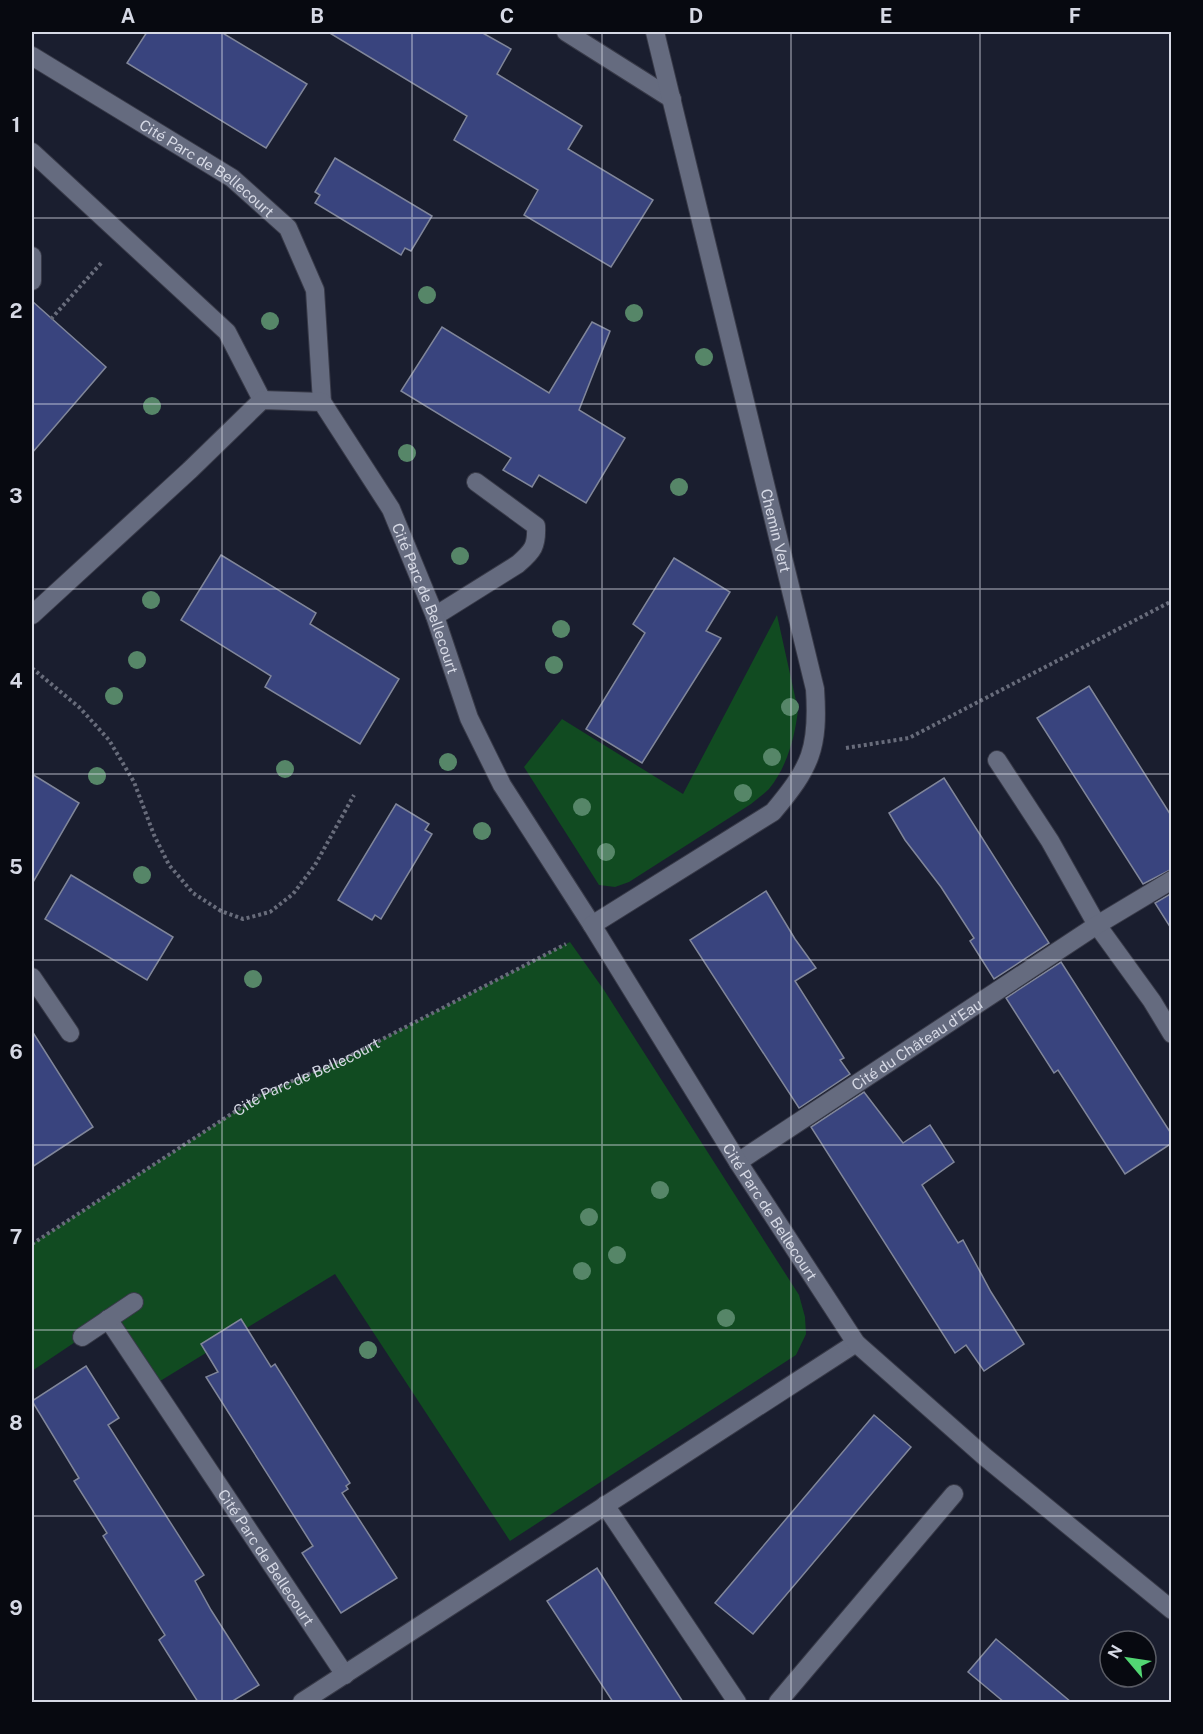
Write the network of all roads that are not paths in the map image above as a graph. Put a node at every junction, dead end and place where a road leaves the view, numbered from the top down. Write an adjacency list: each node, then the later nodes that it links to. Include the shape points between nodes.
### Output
1 (566, 32): 4 (street)
2 (655, 32): 4 (street, Chemin Vert)
3 (32, 56): 9 (street, Cité Parc de Bellecourt, via 232,178 288,228 315,290)
4 (672, 99): 15 (street, Chemin Vert, via 815,689 817,714 812,753 794,787 773,812)
5 (32, 152): 8 (street, via 227,332)
6 (32, 255): 7 (street)
7 (32, 281)
8 (262, 400): 9 (street); 11 (street)
9 (321, 402): 12 (street, Cité Parc de Bellecourt, via 391,509)
10 (476, 482): 12 (street, via 537,526 537,541 531,553 518,564)
11 (32, 615)
12 (435, 616): 15 (street, Cité Parc de Bellecourt, via 469,718 502,785)
13 (997, 760): 16 (street, via 1050,841)
14 (1172, 880): 16 (street, Cité du Château d'Eau)
15 (592, 925): 20 (street, Cité Parc de Bellecourt)
16 (1097, 925): 19 (street); 20 (street, Cité du Château d'Eau)
17 (32, 977): 18 (street)
18 (70, 1033)
19 (1172, 1034)
20 (738, 1162): 24 (street, Cité Parc de Bellecourt)
21 (134, 1302): 22 (street)
22 (108, 1319): 23 (street); 28 (street, Cité Parc de Bellecourt)
23 (82, 1337)
24 (856, 1343): 26 (street); 27 (street, Cité Parc de Bellecourt, via 985,1457)
25 (954, 1494): 31 (street)
26 (605, 1505): 28 (street); 30 (street)
27 (1172, 1610)
28 (345, 1675): 29 (street)
29 (302, 1702)
30 (737, 1702)
31 (778, 1702)

